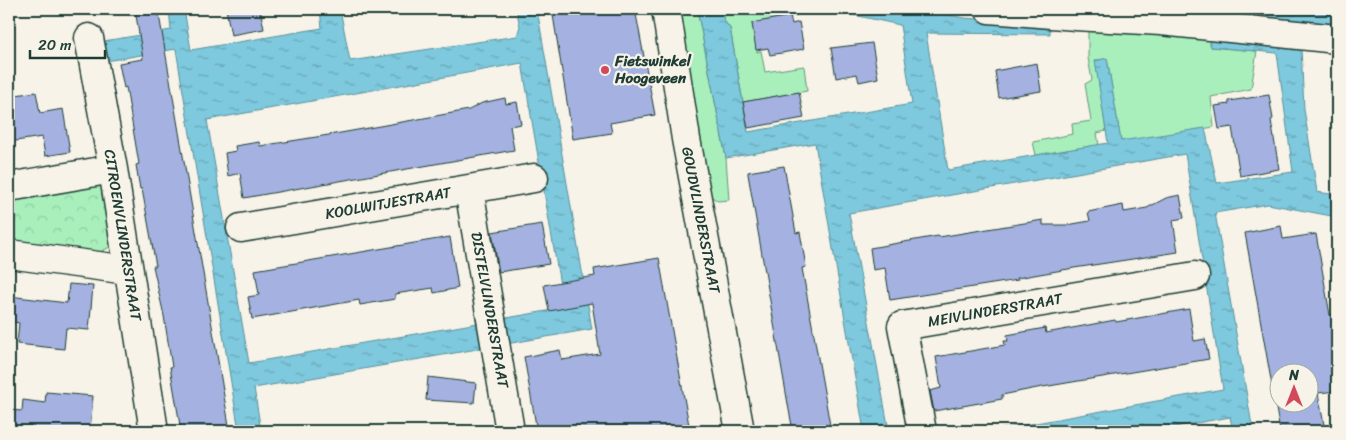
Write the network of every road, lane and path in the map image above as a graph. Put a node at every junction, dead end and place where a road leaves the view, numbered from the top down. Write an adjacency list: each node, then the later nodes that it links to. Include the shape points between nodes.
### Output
1 (666, 9): 15 (street, GOUDVLINDERSTRAAT, via 686,140)
2 (989, 9): 4 (street, via 1161,21)
3 (89, 38): 5 (street, CITROENVLINDERSTRAAT)
4 (1337, 39)
5 (114, 169): 7 (street); 11 (street, CITROENVLINDERSTRAAT)
6 (534, 178): 8 (street, KOOLWITJESTRAAT)
7 (9, 187)
8 (469, 189): 9 (street, KOOLWITJESTRAAT); 14 (street, DISTELVLINDERSTRAAT)
9 (241, 228)
10 (9, 254): 11 (street)
11 (128, 270): 13 (street, CITROENVLINDERSTRAAT)
12 (1195, 276): 16 (street, MEIVLINDERSTRAAT, via 902,326)
13 (154, 431)
14 (510, 431)
15 (740, 431)
16 (922, 431)

